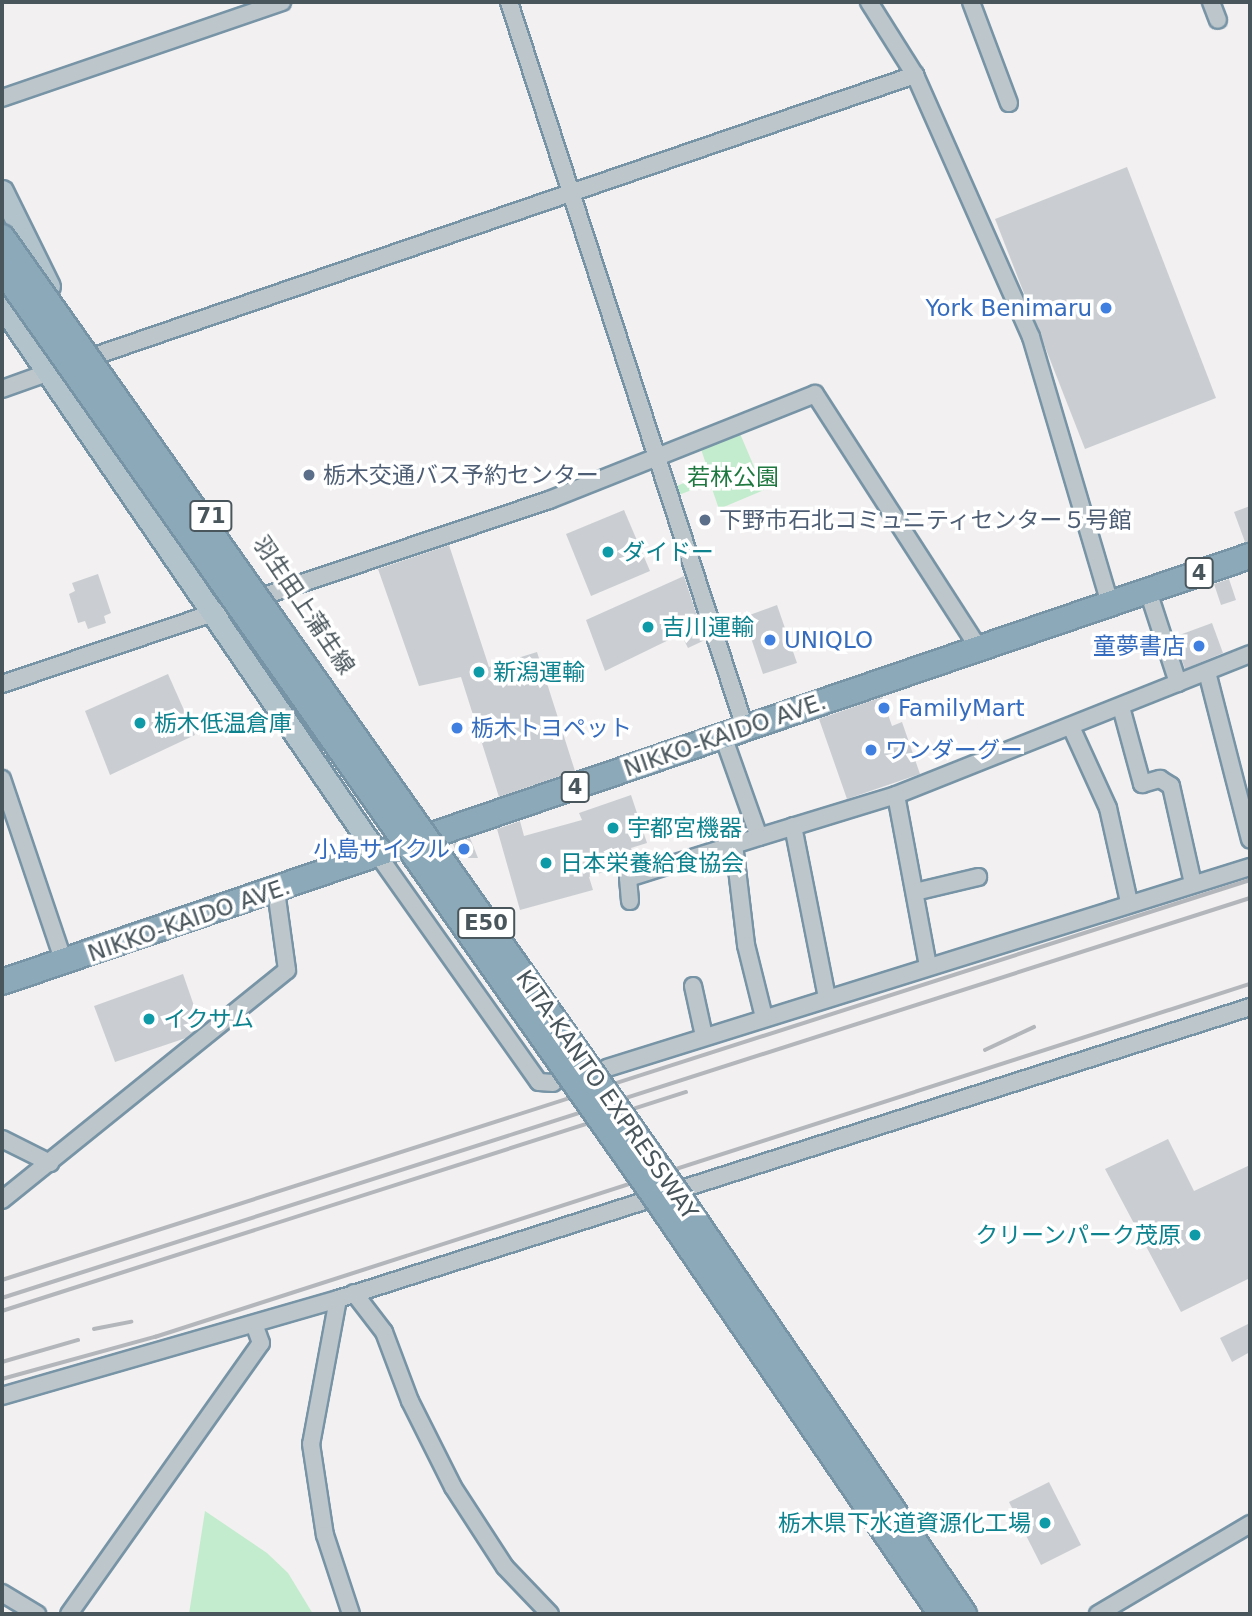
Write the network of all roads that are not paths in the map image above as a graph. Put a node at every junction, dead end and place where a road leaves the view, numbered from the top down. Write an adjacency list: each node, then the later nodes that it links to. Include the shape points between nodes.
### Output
1 (282, 2): 8 (street)
2 (509, 2): 11 (street)
3 (871, 2): 7 (street)
4 (971, 2): 9 (street)
5 (1211, 2): 6 (street)
6 (1218, 20)
7 (915, 75): 11 (street); 22 (street, via 1031,337)
8 (2, 98)
9 (1009, 103)
10 (2, 191): 15 (main road, 羽生田上蒲生線 / 71, via 40,273)
11 (569, 193): 15 (street); 18 (street)
12 (2, 237): 72 (highway, KITA-KANTO EXPRESSWAY / E50, bridge, via 677,1194)
13 (2, 269): 71 (highway, KITA-KANTO EXPRESSWAY / E50, bridge, via 658,1201)
14 (2, 306): 16 (main road, 71)
15 (96, 355): 16 (street); 21 (main road, 羽生田上蒲生線 / 71)
16 (50, 372): 17 (street); 23 (main road, 71)
17 (2, 390)
18 (657, 459): 21 (street); 24 (street, via 816,394); 31 (street)
19 (1250, 556): 20 (highway, NIKKO-KAIDO AVE. / 4)
20 (1148, 591): 22 (highway, NIKKO-KAIDO AVE. / 4); 27 (street)
21 (268, 595): 23 (street); 36 (main road, 羽生田上蒲生線 / 71)
22 (1110, 604): 24 (highway, NIKKO-KAIDO AVE. / 4)
23 (215, 614): 28 (street); 39 (main road, 71)
24 (979, 648): 31 (highway, NIKKO-KAIDO AVE. / 4)
25 (1250, 654): 26 (street)
26 (1207, 672): 27 (street); 37 (street)
27 (1178, 682): 29 (street)
28 (2, 684)
29 (1121, 707): 30 (street); 42 (street, via 1142,784 1160,779 1171,786)
30 (1072, 729): 33 (street); 46 (street, via 1108,808)
31 (734, 732): 35 (street); 36 (highway, NIKKO-KAIDO AVE. / 4)
32 (2, 779): 47 (street)
33 (896, 795): 34 (street); 44 (street)
34 (793, 826): 35 (street); 51 (street)
35 (759, 837): 38 (street)
36 (428, 838): 39 (highway, NIKKO-KAIDO AVE. / 4)
37 (1250, 840)
38 (734, 844): 45 (street, via 628,878); 53 (street, via 746,945)
39 (378, 855): 43 (highway, NIKKO-KAIDO AVE. / 4); 56 (street, via 539,1082)
40 (1250, 867): 42 (street)
41 (978, 877): 44 (street)
42 (1193, 884): 46 (street)
43 (276, 891): 47 (highway, NIKKO-KAIDO AVE. / 4); 58 (street, via 287,970)
44 (915, 892): 48 (street)
45 (630, 901)
46 (1129, 902): 48 (street)
47 (64, 962): 49 (highway, NIKKO-KAIDO AVE. / 4)
48 (928, 966): 51 (street)
49 (2, 982)
50 (693, 986): 54 (street)
51 (827, 998): 53 (street)
52 (1250, 1007): 59 (street)
53 (764, 1017): 54 (street)
54 (704, 1036): 55 (street)
55 (607, 1068)
56 (553, 1083)
57 (2, 1139): 58 (street)
58 (50, 1163): 60 (street)
59 (678, 1188): 61 (street); 73 (street)
60 (2, 1200)
61 (354, 1293): 62 (street); 70 (street, via 384,1332 410,1401 453,1487 505,1567)
62 (338, 1300): 63 (street); 69 (street, via 311,1444 325,1535)
63 (254, 1324): 64 (street); 68 (street, via 261,1343)
64 (2, 1396)
65 (1250, 1524): 74 (street)
66 (2, 1593): 67 (street)
67 (37, 1614)
68 (69, 1614)
69 (351, 1614)
70 (550, 1614)
71 (941, 1614)
72 (964, 1614)
73 (972, 1614)
74 (1098, 1614)

